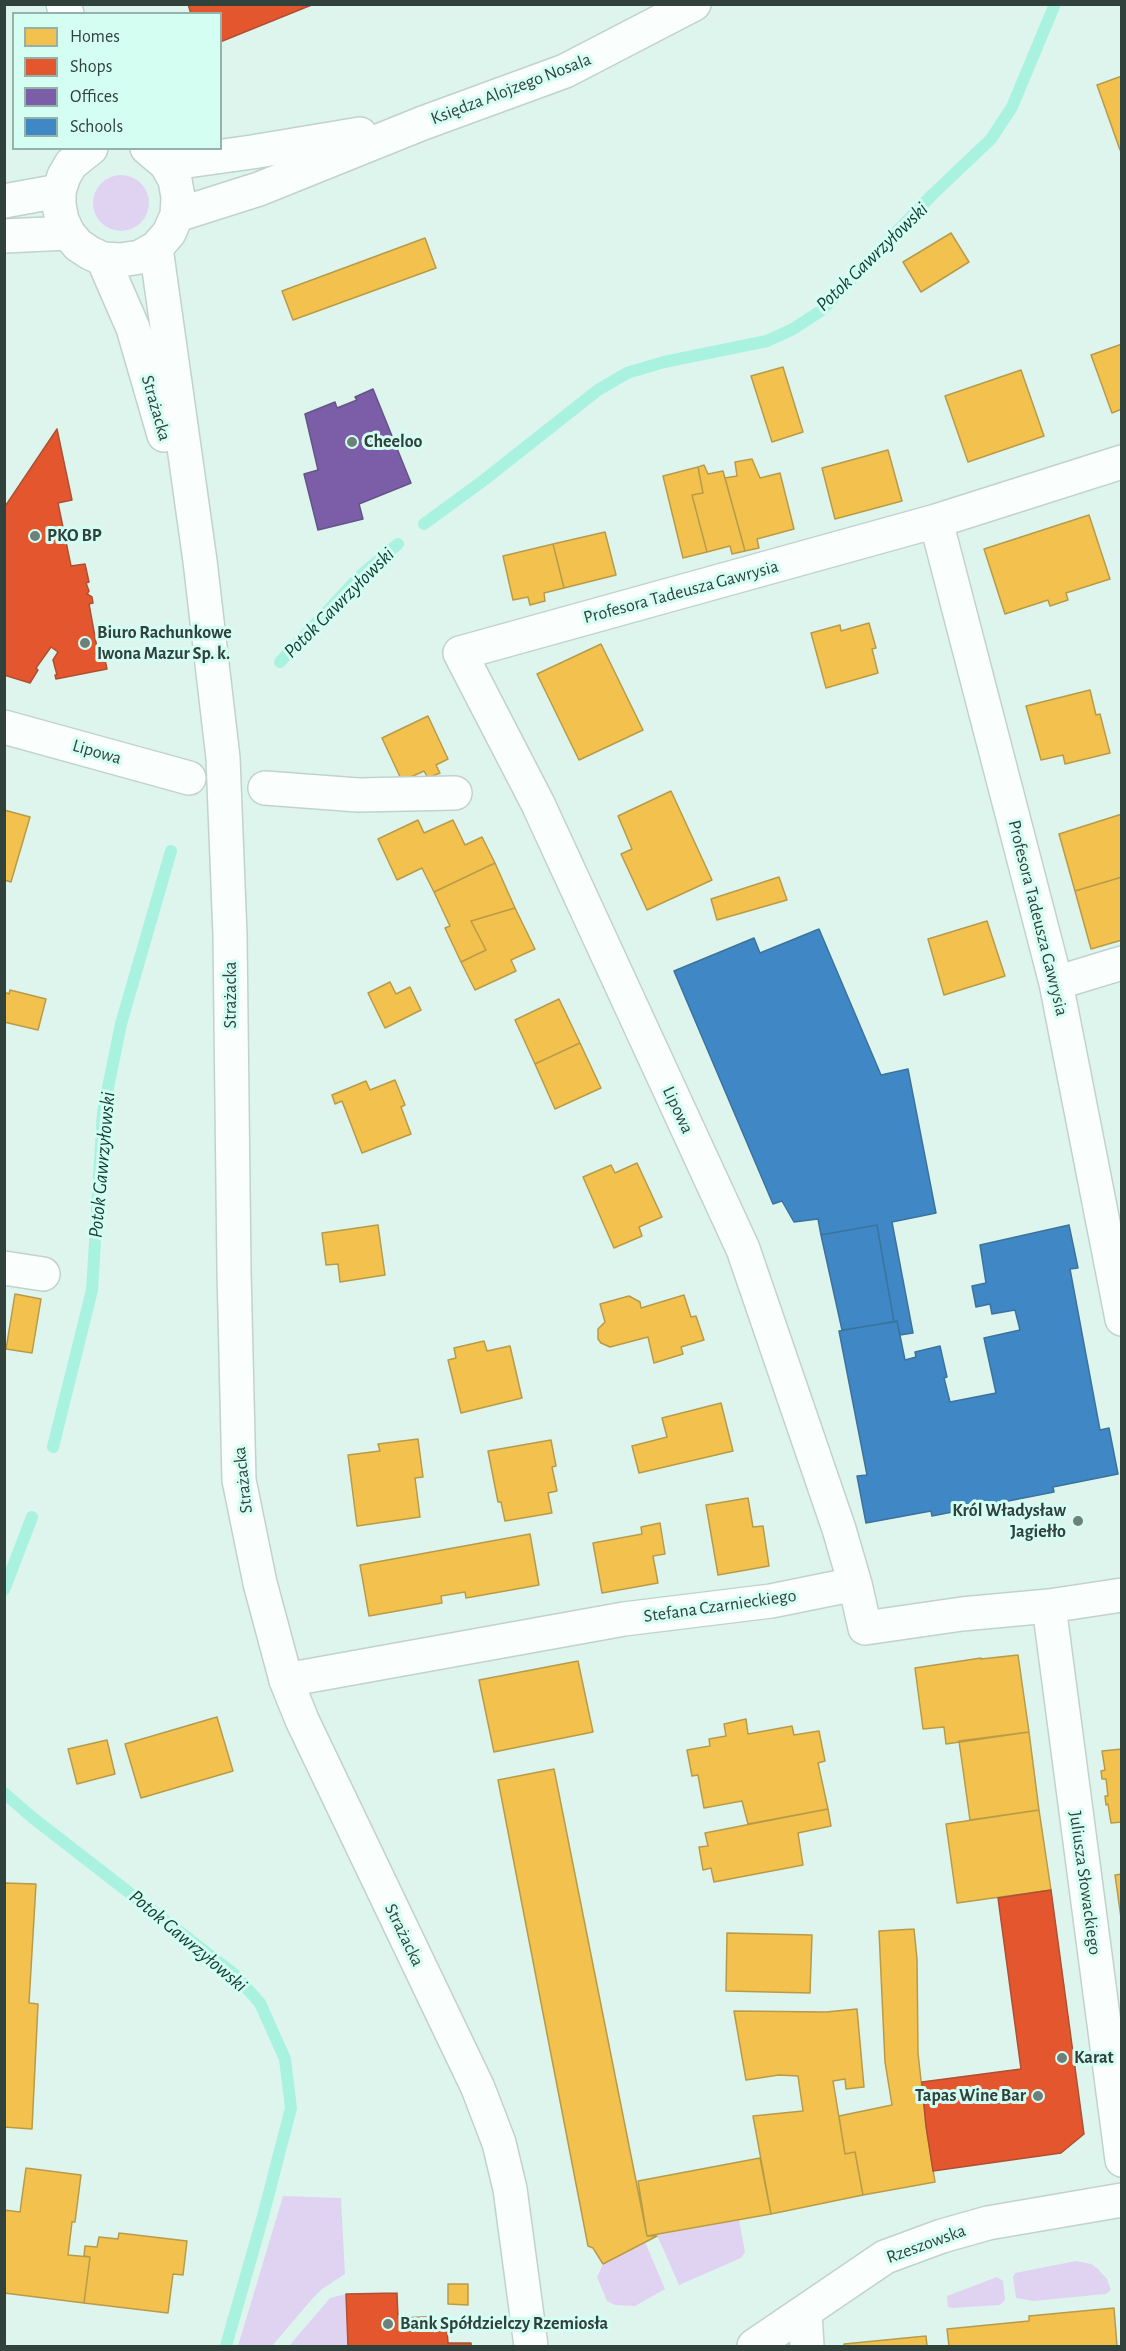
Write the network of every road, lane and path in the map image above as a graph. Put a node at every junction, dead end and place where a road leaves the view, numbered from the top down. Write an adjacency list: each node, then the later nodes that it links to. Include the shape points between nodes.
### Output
1 (694, 4): 2 (street, Księdza Alojzego Nosala, via 565,71)
2 (423, 123): 4 (street, Księdza Alojzego Nosala, via 252,152); 7 (street, Księdza Alojzego Nosala, via 259,189)
3 (84, 150): 5 (street, via 64,176)
4 (156, 156): 7 (street, via 175,180)
5 (59, 191): 6 (street); 8 (street, via 62,220)
6 (4, 201)
7 (177, 215): 10 (street)
8 (68, 233): 9 (street); 11 (street)
9 (4, 236)
10 (156, 248): 11 (street, via 140,257); 14 (street, Strażacka)
11 (103, 259): 14 (street, Strażacka, via 134,328)
12 (1122, 462): 13 (street, Profesora Tadeusza Gawrysia)
13 (936, 521): 15 (street, Profesora Tadeusza Gawrysia); 21 (street, Profesora Tadeusza Gawrysia)
14 (200, 561): 28 (street, Strażacka, via 219,714 225,806 239,1480 260,1583)
15 (460, 653): 25 (street, Lipowa, via 538,804 743,1249)
16 (4, 727): 17 (street, Lipowa)
17 (189, 778)
18 (265, 788): 19 (street, via 358,795)
19 (455, 793)
20 (1122, 963): 21 (street)
21 (1056, 983): 24 (street, Profesora Tadeusza Gawrysia)
22 (4, 1268): 23 (street)
23 (43, 1274)
24 (1122, 1319)
25 (855, 1584): 27 (street, via 865,1628); 28 (street, Stefana Czarnieckiego, via 771,1601 624,1619)
26 (1122, 1594): 27 (street)
27 (1049, 1606): 29 (street, Juliusza Słowackiego)
28 (286, 1680): 32 (street, Strażacka, via 478,2088 495,2132 510,2189)
29 (1122, 2160)
30 (1122, 2200): 31 (street, Rzeszowska, via 1026,2215 942,2236 885,2257)
31 (805, 2313): 33 (street, Rzeszowska); 34 (street)
32 (531, 2346)
33 (754, 2346)
34 (807, 2346)

